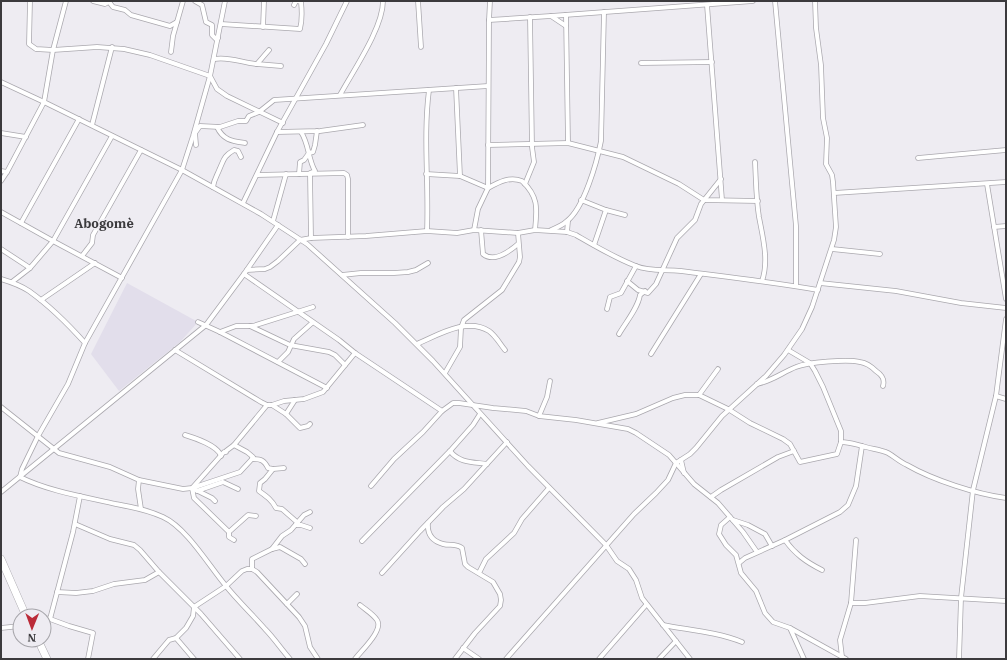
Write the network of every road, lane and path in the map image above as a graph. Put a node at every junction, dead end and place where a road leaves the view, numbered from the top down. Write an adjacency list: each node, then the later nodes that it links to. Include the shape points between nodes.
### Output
1 (30, 1): 30 (street, via 29,44 36,49)
2 (66, 1): 30 (street)
3 (93, 1): 15 (street, via 105,4)
4 (183, 1): 23 (street)
5 (195, 1): 27 (street, via 202,4 206,22 212,26 212,35)
6 (225, 1): 24 (street)
7 (264, 1): 26 (street)
8 (347, 1): 44 (street)
9 (383, 1): 43 (street, via 381,17)
10 (418, 1): 29 (street)
11 (490, 1): 22 (street)
12 (753, 1): 17 (street)
13 (775, 1): 133 (street, via 796,226)
14 (815, 1): 87 (street, via 823,118 827,138 826,164 832,175)
15 (110, 2): 23 (street, via 113,7 125,10 131,16 170,26)
16 (296, 2): 26 (street, via 301,2 300,29)
17 (708, 5): 18 (street); 34 (street)
18 (604, 12): 19 (street); 65 (street)
19 (566, 15): 20 (street); 25 (street)
20 (551, 16): 21 (street); 25 (street)
21 (530, 18): 22 (street); 63 (street)
22 (489, 20): 40 (street)
23 (176, 22): 32 (street)
24 (221, 24): 26 (street); 27 (street)
25 (566, 26): 60 (street)
26 (263, 27)
27 (218, 38): 33 (street)
28 (112, 47): 30 (street); 38 (street, via 150,55); 49 (street)
29 (421, 47)
30 (53, 50): 45 (street)
31 (269, 50): 36 (street)
32 (171, 52)
33 (214, 59): 36 (street); 38 (street)
34 (712, 62): 35 (street); 80 (street)
35 (641, 63)
36 (257, 64): 37 (street)
37 (282, 66)
38 (210, 76): 46 (street, via 217,89); 56 (street)
39 (1, 82): 45 (street)
40 (488, 86): 41 (street); 62 (street)
41 (456, 88): 42 (street); 79 (street)
42 (429, 90): 43 (street); 77 (street)
43 (340, 96): 44 (street)
44 (296, 100): 46 (street, via 274,100); 48 (street)
45 (44, 102): 47 (street); 58 (street)
46 (259, 112): 48 (street); 51 (street, via 246,120)
47 (79, 119): 49 (street); 98 (street)
48 (283, 123): 53 (street)
49 (92, 125): 57 (street)
50 (363, 126): 52 (street)
51 (217, 127): 56 (street, via 200,126); 59 (street, via 225,138)
52 (317, 131): 54 (street); 67 (street, via 316,145 313,152)
53 (278, 132): 54 (street); 78 (street)
54 (301, 132): 67 (street)
55 (1, 133): 58 (street)
56 (194, 133): 61 (street); 71 (street)
57 (112, 136): 64 (street); 112 (street)
58 (26, 137): 73 (street)
59 (245, 143)
60 (568, 143): 63 (street); 65 (street)
61 (196, 145)
62 (488, 145): 63 (street); 86 (street)
63 (532, 145): 83 (street, via 534,162)
64 (141, 150): 71 (street); 118 (street, via 93,236 92,243)
65 (599, 150): 88 (street); 89 (street, via 623,157)
66 (1006, 150): 69 (street)
67 (309, 153): 75 (street, via 300,162); 76 (street, via 315,170)
68 (241, 157): 85 (street, via 238,151 234,150 228,154 214,179)
69 (918, 158)
70 (755, 162): 91 (street)
71 (182, 170): 85 (street); 127 (street)
72 (1, 171): 73 (street)
73 (7, 172): 81 (street)
74 (286, 174): 75 (street); 78 (street); 96 (street)
75 (299, 174): 76 (street)
76 (310, 174): 109 (street, via 347,175); 110 (street)
77 (426, 174): 79 (street); 106 (street)
78 (257, 175): 92 (street)
79 (460, 176): 86 (street)
80 (721, 179): 89 (street); 90 (street)
81 (1, 181)
82 (1006, 182): 84 (street)
83 (525, 184): 86 (street, via 519,180 504,180); 104 (street, via 536,204)
84 (987, 184): 87 (street); 101 (street)
85 (213, 188): 92 (street)
86 (488, 188): 102 (street, via 478,209)
87 (834, 193): 115 (street, via 836,227)
88 (581, 200): 93 (street); 97 (street)
89 (704, 200): 90 (street); 123 (street, via 695,220 677,238)
90 (722, 200): 91 (street)
91 (758, 201): 130 (street, via 765,257)
92 (243, 203): 96 (street)
93 (606, 210): 95 (street); 114 (street)
94 (1, 212): 98 (street)
95 (625, 215)
96 (273, 221): 99 (street)
97 (568, 221): 105 (street); 107 (street)
98 (21, 223): 112 (street)
99 (278, 225): 111 (street); 124 (street)
100 (1006, 226): 101 (street)
101 (994, 227): 136 (street)
102 (474, 230): 103 (street); 106 (street, via 457,233)
103 (481, 230): 108 (street); 113 (street, via 485,256 507,253)
104 (535, 230): 105 (street); 108 (street)
105 (550, 230): 107 (street)
106 (427, 232): 109 (street)
107 (566, 232): 114 (street)
108 (518, 233): 113 (street)
109 (348, 237): 110 (street)
110 (311, 238): 111 (street)
111 (300, 240): 124 (street, via 270,267); 126 (street)
112 (53, 241): 118 (street); 122 (street)
113 (518, 244): 147 (street, via 519,262 502,290 469,314)
114 (594, 245): 121 (street)
115 (832, 249): 117 (street); 132 (street)
116 (1, 250): 122 (street)
117 (880, 254)
118 (82, 256): 119 (street)
119 (95, 263): 127 (street); 137 (street)
120 (428, 263): 126 (street, via 416,270 394,274)
121 (636, 266): 123 (street); 129 (street)
122 (30, 268): 131 (street)
123 (663, 270): 125 (street); 135 (street, via 656,284 648,293)
124 (246, 272): 141 (street); 145 (street)
125 (701, 274): 130 (street); 157 (street)
126 (342, 275): 151 (street)
127 (122, 278): 150 (street)
128 (1, 279): 131 (street)
129 (627, 281): 135 (street, via 638,290); 140 (street, via 621,293 610,297)
130 (762, 281): 133 (street)
131 (12, 282): 137 (street, via 29,290)
132 (820, 284): 134 (street); 139 (street, via 896,291)
133 (796, 286): 134 (street)
134 (818, 290): 155 (street, via 802,330)
135 (645, 291): 149 (street, via 640,295)
136 (1006, 299)
137 (41, 300): 150 (street)
138 (313, 307): 141 (street)
139 (1006, 308)
140 (607, 309)
141 (298, 312): 144 (street); 146 (street)
142 (1006, 319): 168 (street)
143 (198, 322): 145 (street)
144 (312, 323): 152 (street, via 294,339); 156 (street)
145 (206, 325): 148 (street); 153 (street)
146 (250, 326): 148 (street, via 236,326); 152 (street)
147 (461, 328): 151 (street); 154 (street, via 476,326 489,331); 162 (street, via 460,347)
148 (220, 332): 158 (street)
149 (619, 334)
150 (85, 343): 182 (street, via 68,384)
151 (417, 344): 162 (street)
152 (292, 346): 158 (street); 160 (street, via 329,352)
153 (175, 350): 171 (street); 187 (street)
154 (505, 350)
155 (788, 350): 159 (street); 164 (street)
156 (355, 354): 160 (street); 175 (street)
157 (651, 354)
158 (278, 362): 166 (street)
159 (810, 363): 164 (street, via 796,366); 165 (street, via 865,363 881,375 884,380); 184 (street, via 841,431)
160 (346, 365): 166 (street)
161 (718, 369): 167 (street)
162 (445, 373): 172 (street)
163 (550, 381): 178 (street)
164 (757, 385): 174 (street)
165 (883, 386)
166 (327, 388): 170 (street, via 317,395)
167 (699, 395): 174 (street); 179 (street, via 673,398 636,414)
168 (996, 396): 169 (street); 204 (street)
169 (1006, 399)
170 (295, 400): 171 (street); 176 (street)
171 (270, 405): 176 (street); 185 (street)
172 (474, 405): 175 (street, via 453,404); 177 (street); 178 (street, via 526,411)
173 (1, 407): 182 (street)
174 (728, 409): 189 (street, via 783,439); 192 (street, via 696,448)
175 (442, 411): 200 (street)
176 (286, 414): 180 (street, via 300,428)
177 (480, 414): 183 (street); 188 (street)
178 (539, 416): 179 (street)
179 (596, 423): 193 (street, via 636,433 669,455)
180 (310, 424)
181 (185, 434): 190 (street, via 211,445)
182 (38, 436): 187 (street); 198 (street)
183 (507, 442): 194 (street); 202 (street)
184 (841, 442): 186 (street); 189 (street, via 837,454 813,460 800,462)
185 (234, 445): 190 (street); 191 (street, via 247,452)
186 (862, 446): 204 (street, via 878,449 940,480); 223 (street, via 856,486 848,505 840,512)
187 (54, 449): 198 (street); 199 (street, via 65,456 110,468)
188 (450, 451): 194 (street, via 460,460); 225 (street)
189 (794, 451): 208 (street, via 778,457)
190 (221, 456): 201 (street)
191 (252, 459): 196 (street, via 260,459 268,468); 201 (street, via 240,472)
192 (681, 460): 193 (street); 197 (street)
193 (676, 463): 197 (street); 226 (street, via 668,480)
194 (487, 464): 215 (street)
195 (284, 468): 196 (street)
196 (273, 469): 217 (street, via 260,483 259,491)
197 (684, 473): 208 (street)
198 (20, 477): 206 (street); 207 (street, via 32,483)
199 (139, 480): 201 (street, via 184,489); 211 (street)
200 (371, 486)
201 (192, 488): 205 (street); 220 (street, via 194,498)
202 (549, 488): 226 (street); 237 (street, via 522,519 514,533 486,559)
203 (238, 489): 205 (street, via 223,482)
204 (973, 490): 209 (street); 241 (street)
205 (197, 491): 210 (street)
206 (1, 492)
207 (80, 496): 211 (street); 216 (street)
208 (711, 497): 214 (street)
209 (1006, 498)
210 (215, 501)
211 (141, 509): 238 (street, via 164,517 178,528)
212 (310, 512): 217 (street)
213 (256, 516): 220 (street, via 248,515)
214 (731, 518): 218 (street); 221 (street); 231 (street, via 721,525 719,534 736,555)
215 (428, 523): 236 (street); 237 (street, via 428,534 432,538 443,544 458,546 463,551 465,564)
216 (75, 524): 235 (street, via 110,539 134,545); 239 (street)
217 (297, 524): 219 (street); 228 (street, via 282,536)
218 (748, 526): 221 (street); 227 (street, via 765,534)
219 (310, 528)
220 (229, 532): 222 (street, via 229,537)
221 (747, 538): 229 (street)
222 (234, 540)
223 (786, 540): 227 (street); 234 (street, via 793,551)
224 (856, 540): 243 (street)
225 (362, 541)
226 (606, 545): 246 (street, via 617,561 629,569); 271 (street)
227 (772, 546): 229 (street)
228 (272, 549): 232 (street, via 280,547); 233 (street, via 252,559)
229 (757, 552): 231 (street)
230 (1, 559): 248 (main road)
231 (738, 563): 254 (street, via 741,573 756,591 768,617 773,622)
232 (305, 564)
233 (252, 569): 238 (street, via 242,571); 244 (street)
234 (822, 570)
235 (159, 572): 239 (street, via 145,580 114,584 92,591); 247 (street)
236 (382, 573)
237 (479, 573): 259 (street, via 493,582 500,594 500,606)
238 (226, 586): 247 (street); 266 (street)
239 (57, 592): 249 (street)
240 (297, 594): 244 (street)
241 (961, 598): 242 (street); 243 (street, via 920,596); 276 (street)
242 (1006, 601)
243 (851, 603): 260 (street, via 840,640)
244 (286, 604): 267 (street, via 305,626 310,647)
245 (360, 605): 268 (street, via 371,613 379,625 372,639)
246 (646, 605): 251 (street); 272 (street)
247 (194, 607): 255 (street, via 193,616); 265 (street)
248 (24, 608)
249 (52, 611)
250 (52, 620): 262 (street, via 93,633)
251 (663, 625): 256 (street); 257 (street, via 718,634)
252 (12, 627): 253 (street)
253 (1, 628)
254 (790, 628): 260 (street); 275 (street)
255 (176, 638): 263 (street, via 169,640); 264 (street)
256 (676, 640): 273 (street); 274 (street)
257 (742, 642)
258 (42, 648): 261 (main road)
259 (463, 648): 269 (street); 270 (street)
260 (844, 658)
261 (47, 659)
262 (88, 659)
263 (153, 659)
264 (194, 659)
265 (240, 659)
266 (290, 659)
267 (318, 659)
268 (355, 659)
269 (455, 659)
270 (479, 659)
271 (506, 659)
272 (599, 659)
273 (659, 659)
274 (690, 659)
275 (804, 659)
276 (959, 659)

